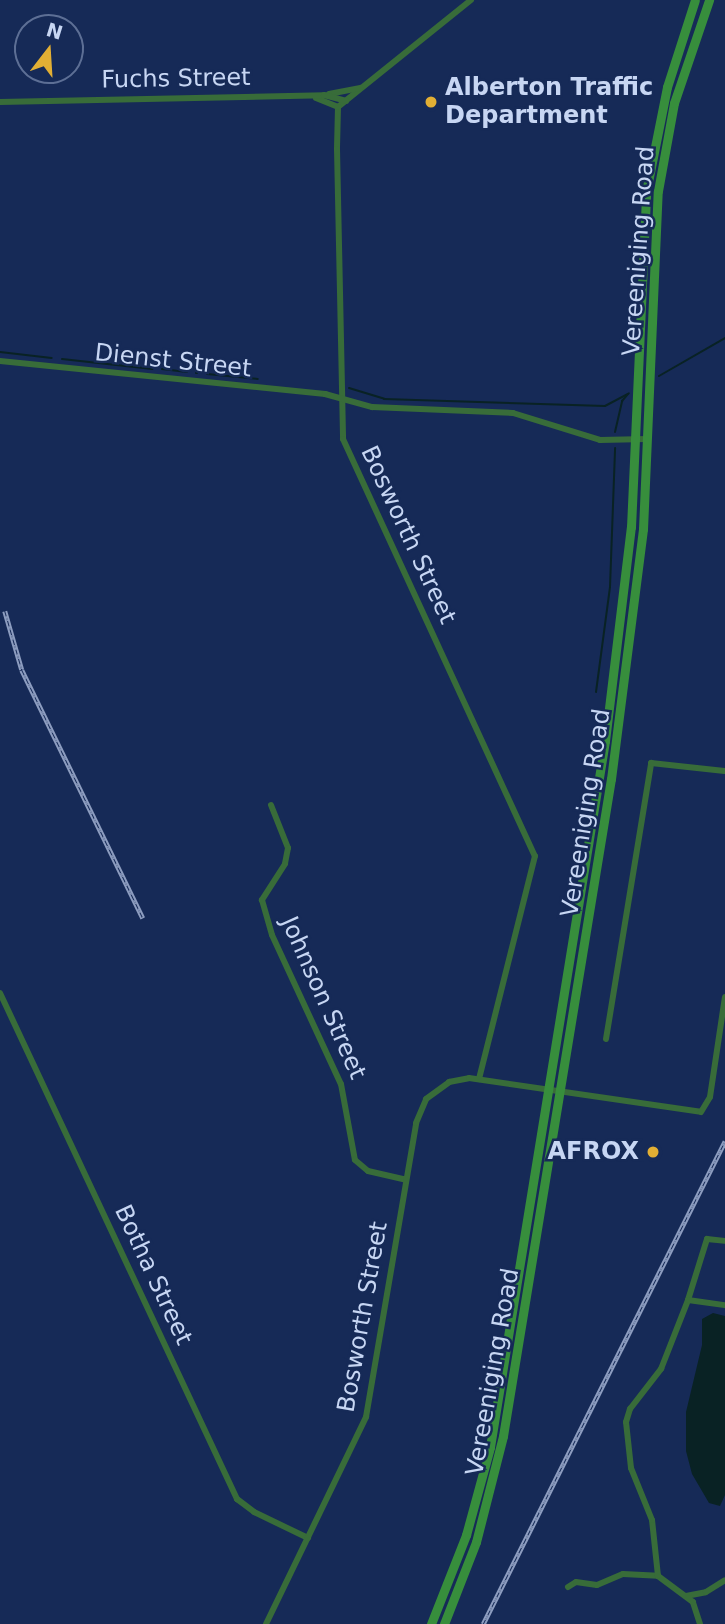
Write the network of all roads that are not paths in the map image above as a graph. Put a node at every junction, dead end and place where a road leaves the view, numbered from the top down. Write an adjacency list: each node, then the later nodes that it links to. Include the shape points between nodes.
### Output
1 (471, 0): 4 (street)
2 (695, 0): 13 (main road, Vereeniging Road, via 667,87 646,192)
3 (709, 0): 12 (main road, Vereeniging Road, via 674,103 661,167)
4 (363, 87): 5 (street); 8 (street)
5 (324, 95): 6 (street, Fuchs Street); 8 (street, Fuchs Street)
6 (310, 96): 7 (street, Fuchs Street); 9 (street, Fuchs Street)
7 (0, 102)
8 (346, 102): 9 (street)
9 (338, 107): 11 (street, Bosworth Street)
10 (0, 361): 11 (street, Dienst Street)
11 (342, 398): 13 (street, Dienst Street, via 385,408 513,413 600,440); 19 (street, Bosworth Street, via 343,439 353,466 534,849 535,864)
12 (647, 439): 13 (street, Dienst Street); 21 (main road, Vereeniging Road, via 629,663)
13 (634, 440): 20 (main road, Vereeniging Road, via 631,527 616,668)
14 (725, 771): 18 (street, via 651,763)
15 (271, 805): 22 (street, Johnson Street, via 288,848 285,864 262,900 272,935 341,1084 355,1160 368,1171)
16 (0, 993): 26 (street, Botha Street, via 237,1499)
17 (725, 997): 21 (street, Bosworth Street, via 710,1097 701,1112)
18 (606, 1039)
19 (479, 1079): 20 (street, Bosworth Street); 22 (street, Bosworth Street, via 449,1082 426,1099 416,1123)
20 (548, 1090): 21 (street, Bosworth Street); 32 (main road, Vereeniging Road, via 490,1447 466,1535)
21 (560, 1092): 33 (main road, Vereeniging Road, via 500,1452 476,1542)
22 (406, 1180): 26 (street, Bosworth Street, via 370,1403 356,1444)
23 (725, 1241): 24 (street, via 708,1239)
24 (688, 1300): 25 (street); 27 (street, via 660,1369 630,1409 626,1422 631,1468 652,1520)
25 (725, 1305)
26 (308, 1538): 31 (street, Bosworth Street)
27 (658, 1576): 29 (street, via 623,1574 597,1586 576,1583); 30 (street)
28 (725, 1580): 30 (street, via 706,1592)
29 (568, 1587)
30 (687, 1596): 34 (street)
31 (267, 1624)
32 (431, 1624)
33 (444, 1624)
34 (700, 1624)

